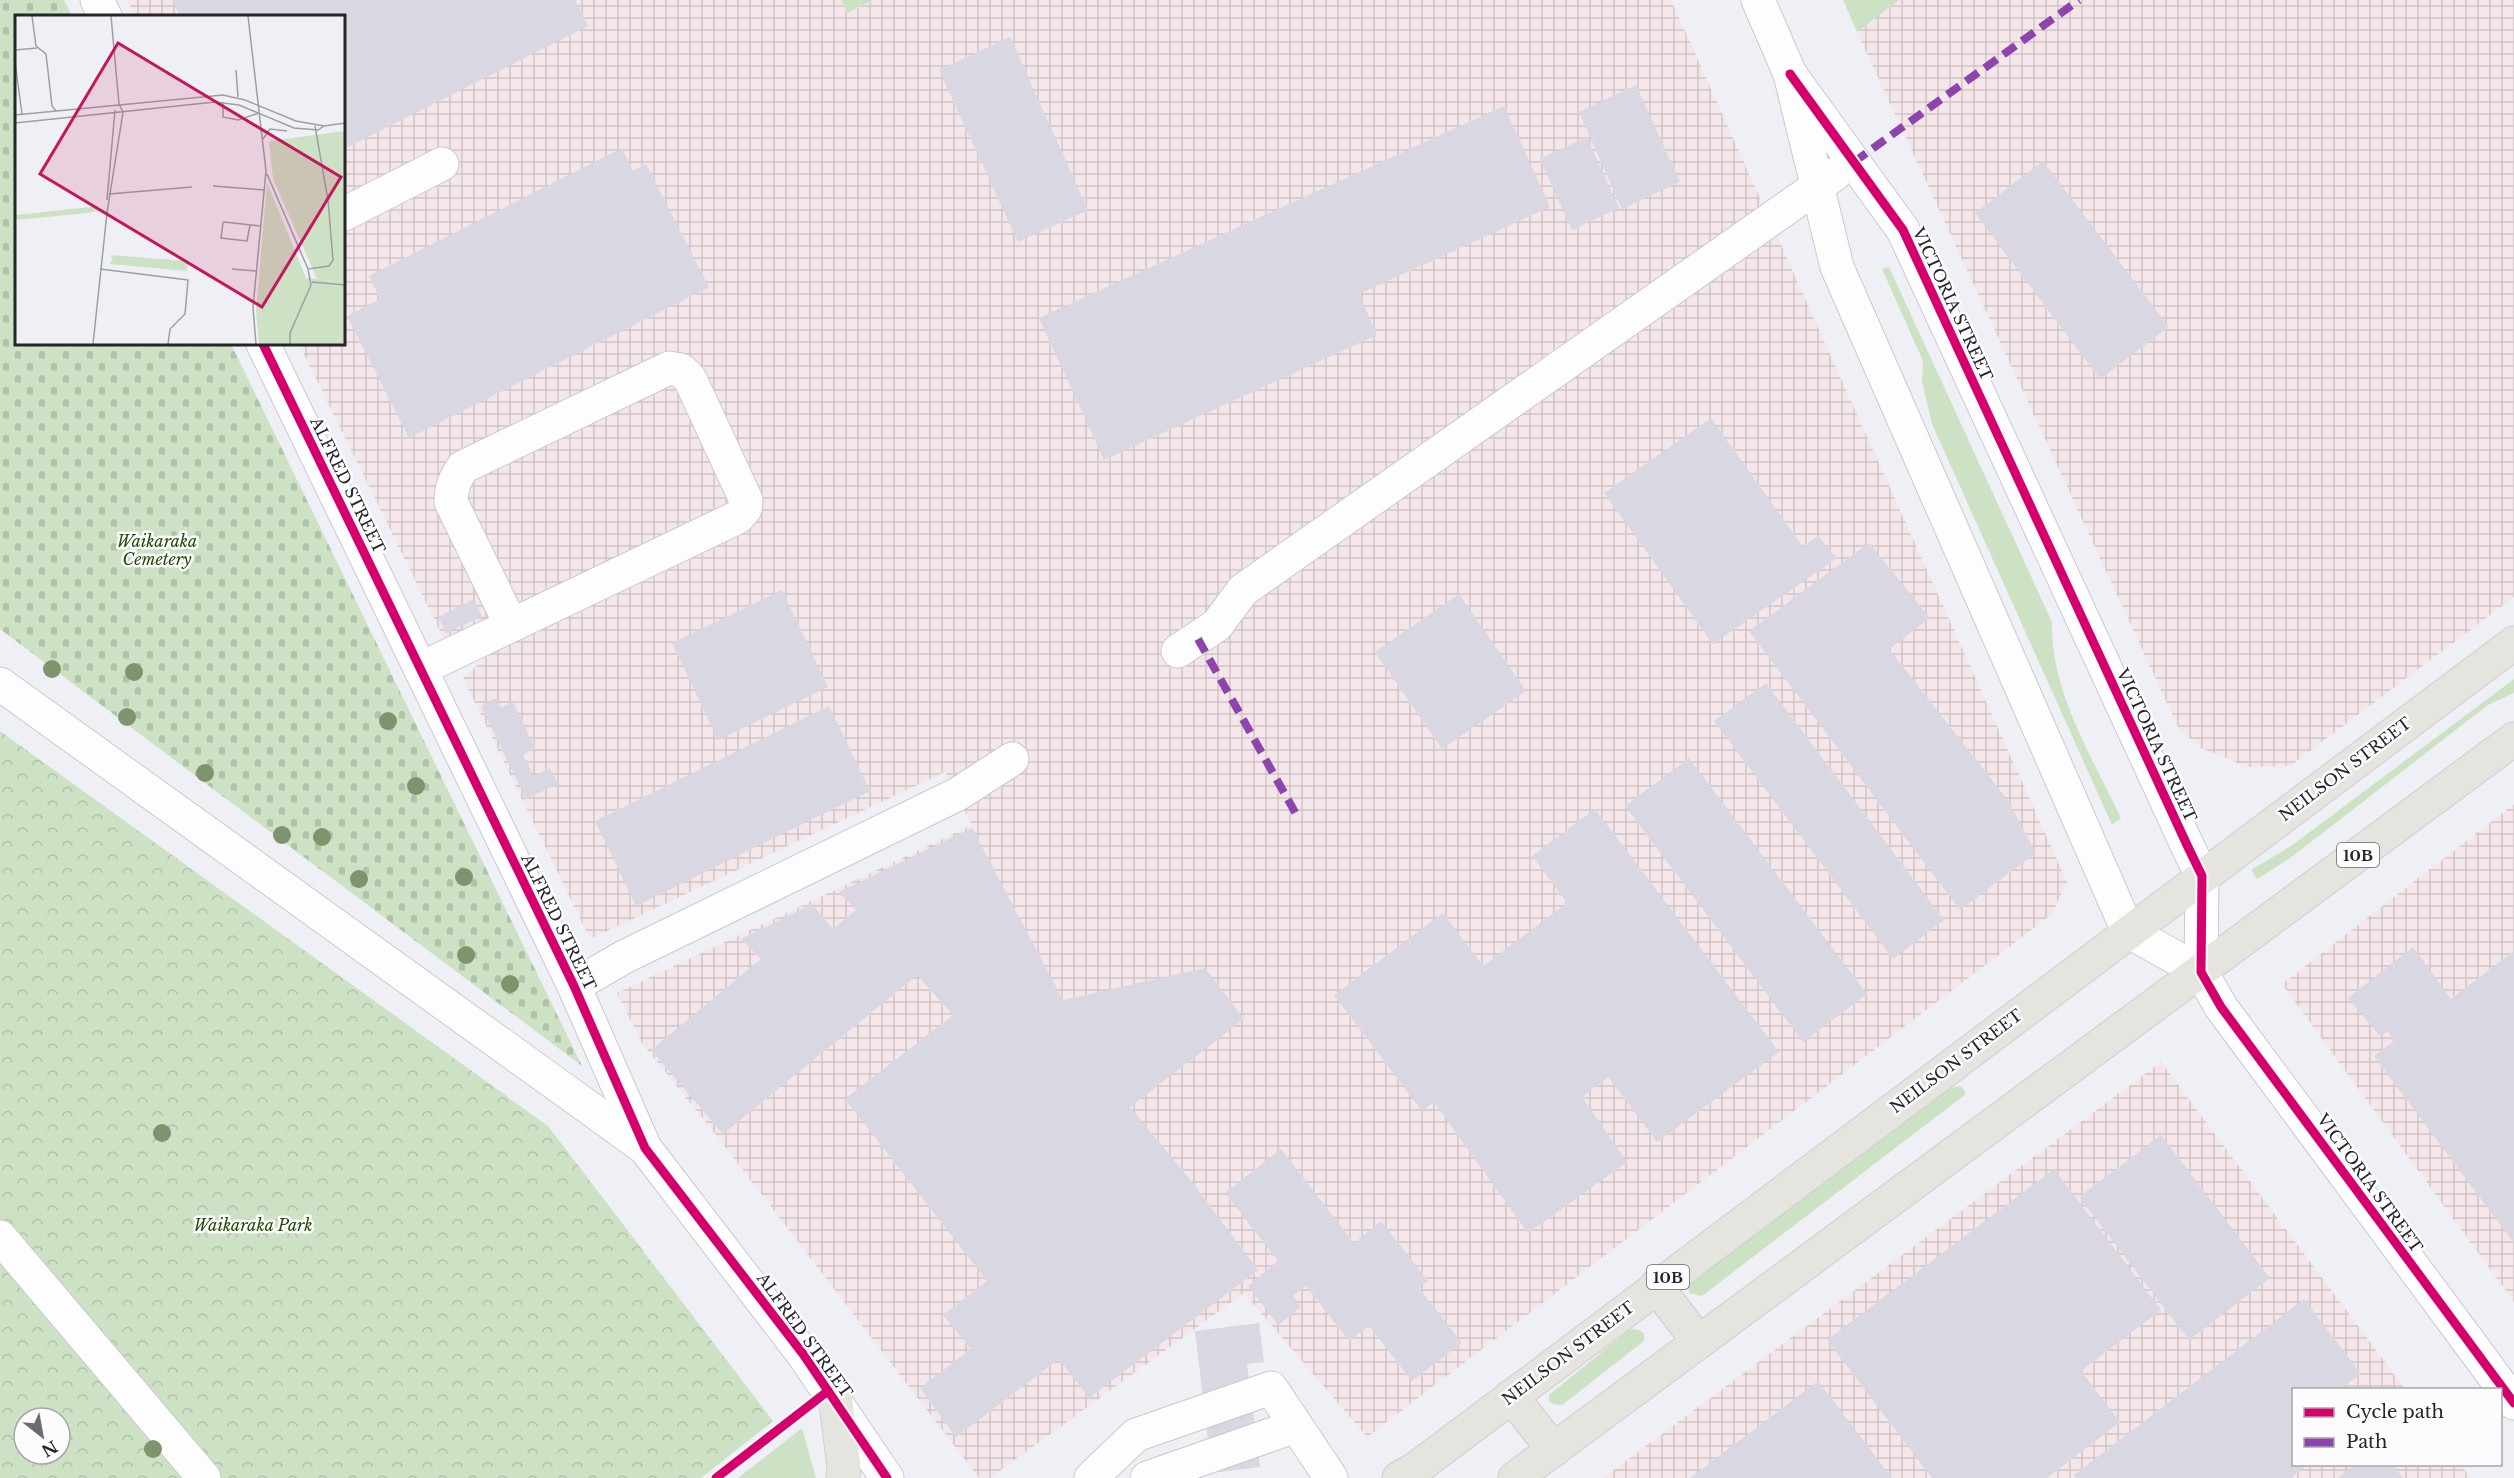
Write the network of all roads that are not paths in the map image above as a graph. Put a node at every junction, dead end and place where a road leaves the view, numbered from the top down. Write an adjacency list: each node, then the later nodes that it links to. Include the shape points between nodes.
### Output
1 (97, 0): 3 (street)
2 (1758, 0): 4 (street, VICTORIA STREET)
3 (104, 15)
4 (1791, 74): 5 (street, VICTORIA STREET); 7 (street, VICTORIA STREET)
5 (1854, 162): 7 (street); 17 (street, VICTORIA STREET, via 1903,230)
6 (442, 165): 8 (street)
7 (1818, 186): 12 (street, via 1243,590 1217,625); 18 (street, VICTORIA STREET, via 1837,267)
8 (345, 214)
9 (263, 345): 13 (street, ALFRED STREET)
10 (511, 625): 10 (street, via 738,517 745,509 746,500 690,379 681,370 669,368 463,467 455,478 451,502); 13 (street)
11 (2514, 643): 17 (main road, NEILSON STREET / 10B)
12 (1178, 651)
13 (420, 669): 20 (street, ALFRED STREET)
14 (0, 684): 21 (street)
15 (2514, 739): 19 (main road, 10B)
16 (1012, 759): 20 (street, via 958,794 624,957)
17 (2202, 876): 18 (main road, NEILSON STREET / 10B); 19 (street, VICTORIA STREET)
18 (2128, 931): 19 (street); 23 (main road, NEILSON STREET / 10B)
19 (2201, 972): 24 (main road, 10B); 27 (street, VICTORIA STREET, via 2221,1006)
20 (574, 986): 21 (street, ALFRED STREET)
21 (645, 1148): 26 (street, ALFRED STREET)
22 (0, 1237): 31 (street)
23 (1656, 1286): 24 (main road); 25 (main road, NEILSON STREET / 10B)
24 (1699, 1342): 29 (main road, 10B)
25 (1511, 1396): 29 (main road); 36 (main road, NEILSON STREET / 10B)
26 (836, 1403): 32 (main road); 33 (street, ALFRED STREET)
27 (2514, 1403)
28 (1296, 1426): 30 (street, via 1271,1388 1136,1435); 34 (street); 35 (street)
29 (1554, 1450): 37 (main road, 10B)
30 (1099, 1470): 34 (street)
31 (204, 1478)
32 (843, 1478)
33 (887, 1478)
34 (1146, 1478)
35 (1331, 1478)
36 (1399, 1478)
37 (1515, 1478)

